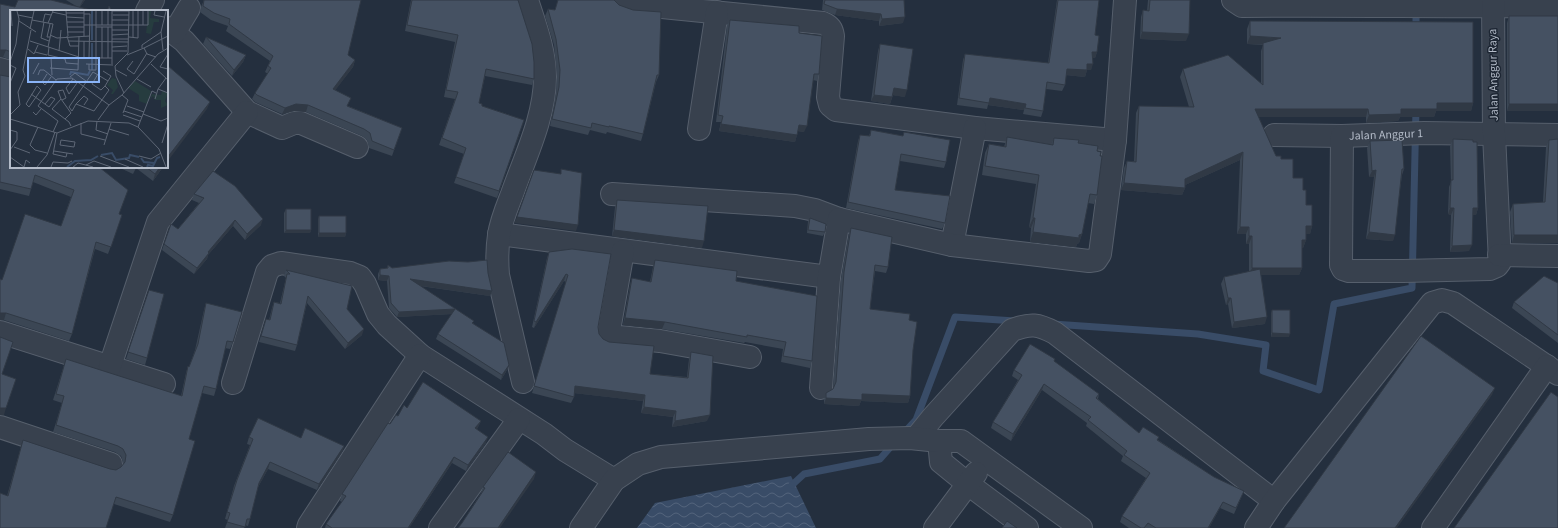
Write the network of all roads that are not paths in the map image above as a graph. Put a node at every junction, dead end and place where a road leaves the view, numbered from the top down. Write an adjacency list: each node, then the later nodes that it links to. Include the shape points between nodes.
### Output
1 (153, 0): 10 (street)
2 (527, 0): 26 (street, via 544,56 544,98)
3 (622, 0): 11 (street, via 632,4)
4 (1125, 0): 22 (street)
5 (1234, 0): 6 (street, via 1242,6)
6 (1347, 2): 7 (street, via 1417,6)
7 (1493, 3): 8 (street); 18 (street, Jalan Anggur Raya)
8 (1558, 6)
9 (189, 8): 12 (street)
10 (148, 10)
11 (717, 12): 16 (street, via 828,25 833,36 828,97 830,105 836,110); 17 (street)
12 (170, 31): 15 (street, via 184,41)
13 (0, 69): 14 (street)
14 (10, 72)
15 (247, 112): 23 (street, via 282,128 301,123); 35 (street, via 158,222)
16 (975, 128): 22 (street); 27 (street)
17 (699, 129)
18 (1494, 134): 20 (street, Jalan Anggur Raya); 21 (street, Jalan Anggur 1); 29 (street)
19 (1276, 135): 21 (street, Jalan Anggur 1)
20 (1558, 135)
21 (1342, 136): 29 (street, via 1343,269 1490,269 1500,262)
22 (1115, 140): 27 (street, via 1100,254 1096,260)
23 (357, 147)
24 (612, 194): 25 (street, via 796,206)
25 (839, 219): 27 (street); 31 (street)
26 (499, 234): 28 (street); 37 (street, via 498,275)
27 (952, 245)
28 (623, 251): 31 (street); 34 (street, via 608,336 660,341)
29 (1499, 255): 30 (street)
30 (1558, 256)
31 (829, 277): 40 (street)
32 (0, 332): 35 (street)
33 (420, 355): 38 (street, via 378,314 360,277 350,273 280,263 272,266 267,272); 41 (street); 50 (street)
34 (750, 356)
35 (110, 366): 39 (street)
36 (1552, 370): 49 (street, via 1452,303 1442,300 1432,303); 57 (street)
37 (523, 382)
38 (233, 383)
39 (164, 384)
40 (821, 388)
41 (519, 419): 47 (street); 51 (street)
42 (0, 427): 46 (street)
43 (913, 438): 44 (street); 47 (street, via 869,439 661,458 638,464); 49 (street, via 1012,330 1024,325 1041,326 1055,334)
44 (939, 441): 45 (street, via 961,441); 48 (street, via 941,462)
45 (986, 460): 48 (street); 55 (street)
46 (111, 464)
47 (614, 480): 52 (street)
48 (968, 484): 53 (street); 54 (street)
49 (1274, 501): 56 (street)
50 (308, 528)
51 (440, 528)
52 (581, 528)
53 (935, 528)
54 (1027, 528)
55 (1081, 528)
56 (1256, 528)
57 (1433, 528)

